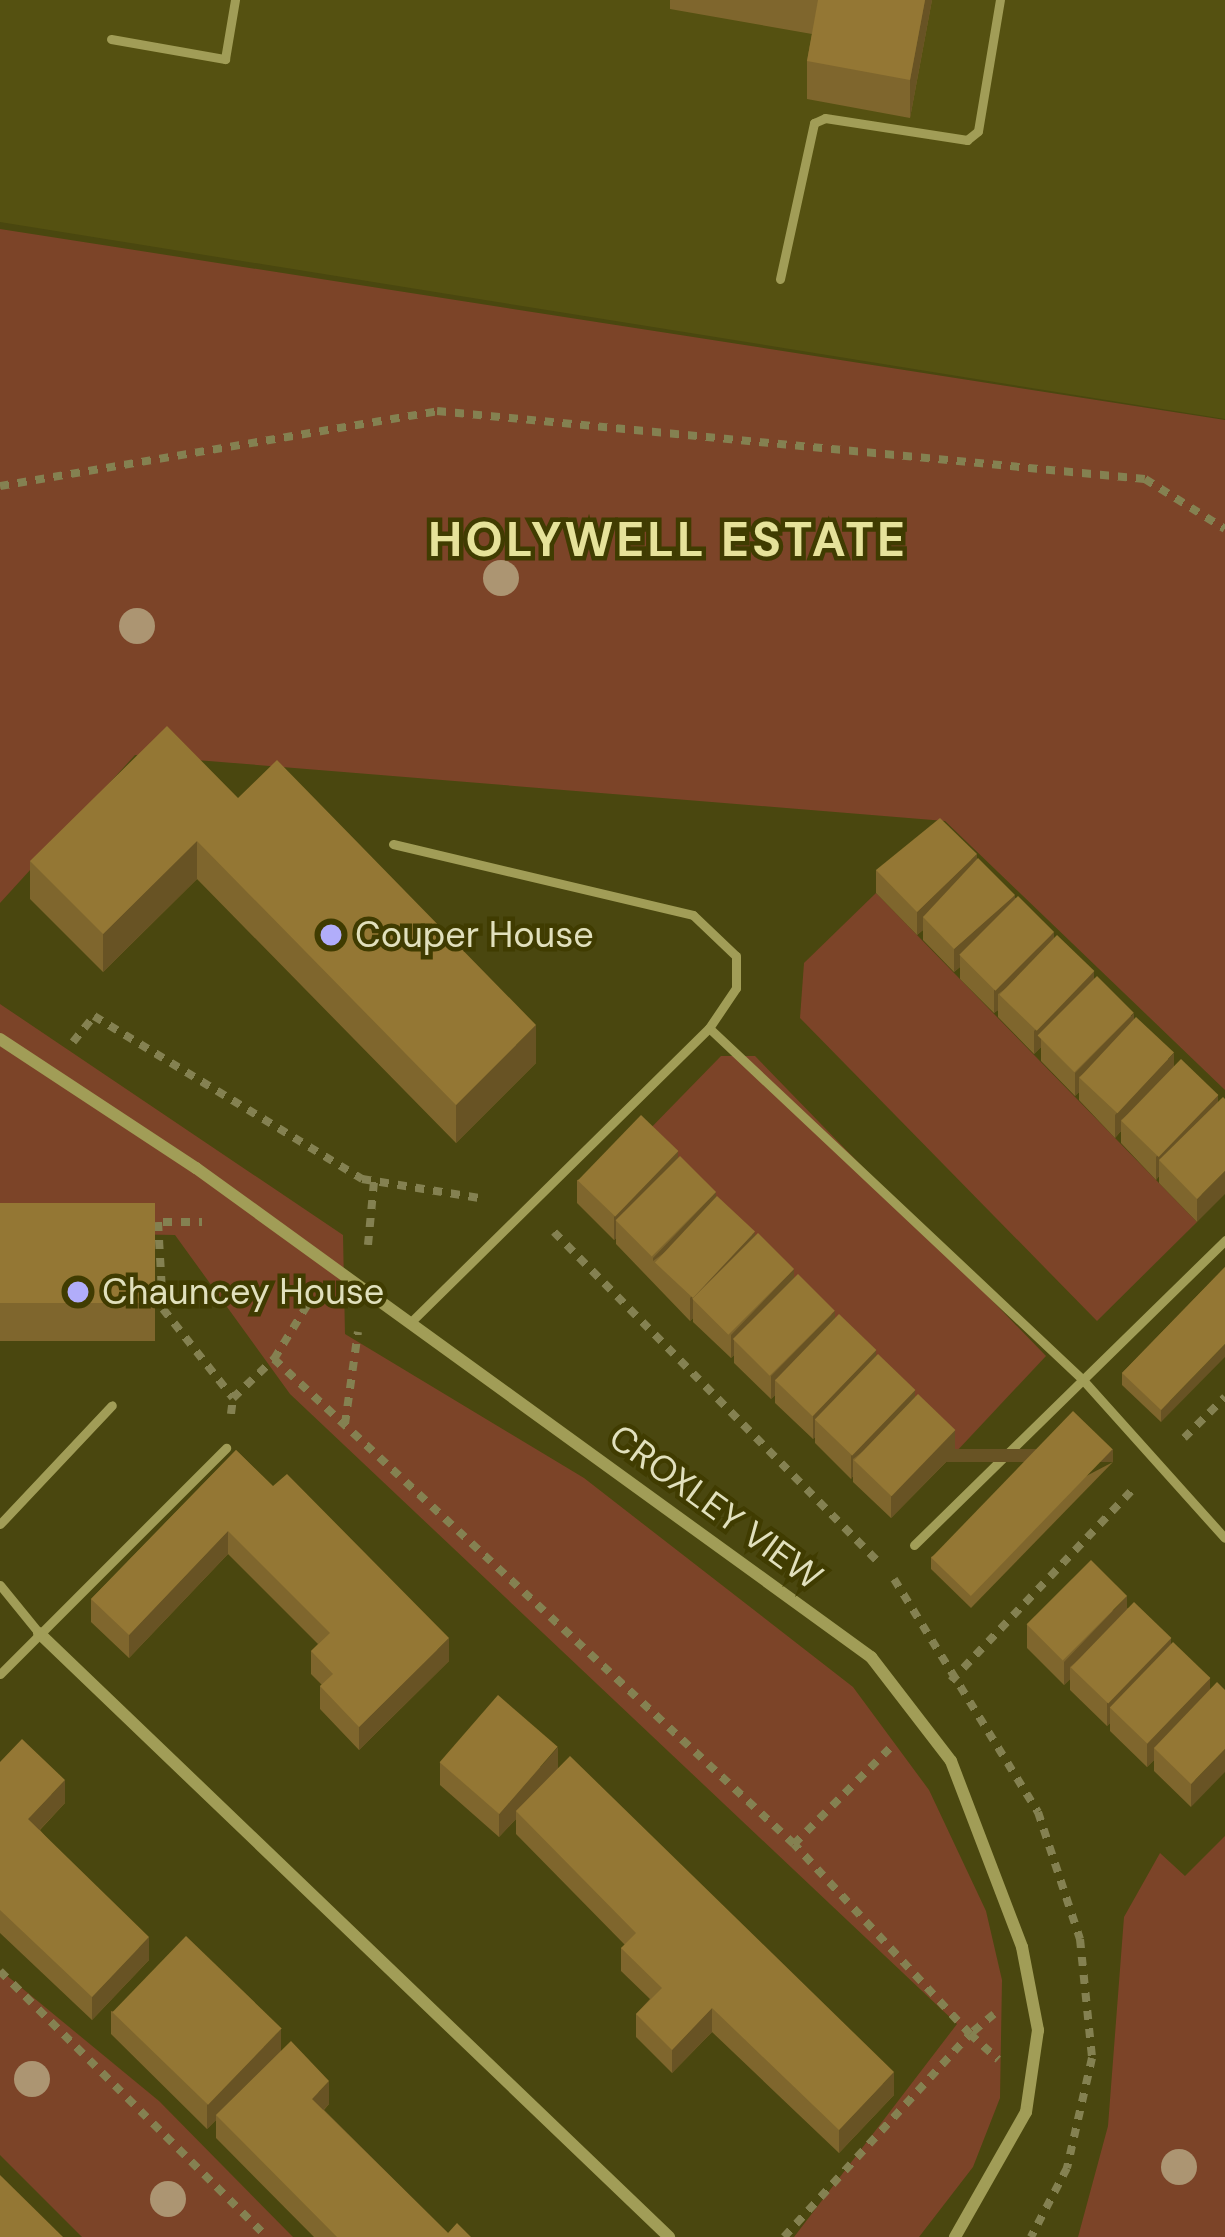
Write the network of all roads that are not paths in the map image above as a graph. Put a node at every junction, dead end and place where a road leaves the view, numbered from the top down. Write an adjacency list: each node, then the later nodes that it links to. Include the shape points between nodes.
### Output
1 (235, 0): 3 (lane, via 225,59)
2 (1000, 0): 4 (lane, via 978,131 967,140 825,118 814,123)
3 (111, 39)
4 (780, 279)
5 (393, 844): 6 (lane, via 693,915 736,956 736,988)
6 (709, 1028): 9 (lane); 10 (lane)
7 (0, 1039): 9 (street, CROXLEY VIEW)
8 (1225, 1240): 10 (lane)
9 (410, 1322): 20 (street, CROXLEY VIEW, via 871,1657 951,1761 1022,1946 1037,2030 1026,2113)
10 (1083, 1380): 14 (lane); 15 (lane)
11 (112, 1406): 13 (lane)
12 (226, 1448): 17 (lane)
13 (0, 1523)
14 (1225, 1538)
15 (914, 1545)
16 (0, 1585): 17 (lane)
17 (40, 1633): 18 (lane); 19 (street)
18 (0, 1674)
19 (669, 2237)
20 (955, 2237)

